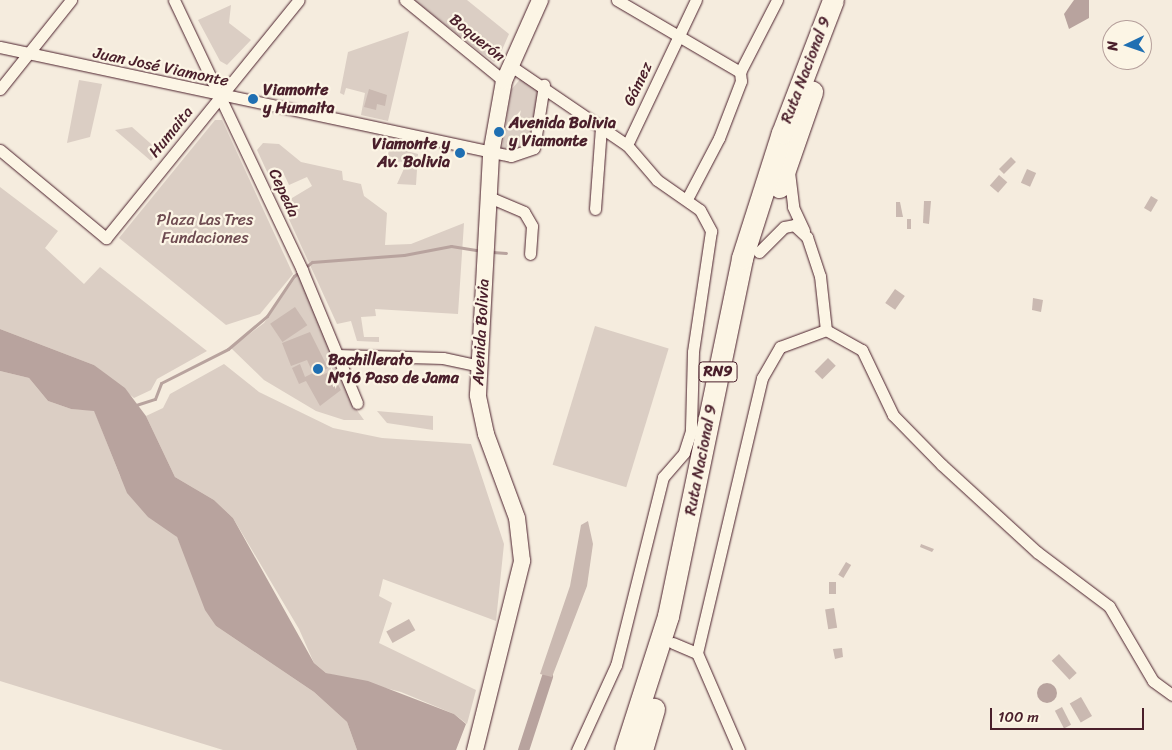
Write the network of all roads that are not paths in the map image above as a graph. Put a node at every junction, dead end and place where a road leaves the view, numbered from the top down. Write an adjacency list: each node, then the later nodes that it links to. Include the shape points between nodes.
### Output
1 (71, 0): 13 (street)
2 (174, 0): 19 (street, Cepeda)
3 (299, 0): 19 (street, Humaita)
4 (405, 0): 16 (street, Boquerón)
5 (540, 0): 14 (street, Avenida Bolivia)
6 (696, 0): 11 (street, Gámez)
7 (777, 0): 15 (street)
8 (833, 0): 40 (highway, Ruta Nacional 9 / RN9, via 782,133 742,258 668,616)
9 (847, 0): 24 (highway, Ruta Nacional 9 / RN9)
10 (622, 1): 11 (street)
11 (678, 37): 15 (street); 21 (street, Gámez)
12 (0, 47): 13 (street, Juan José Viamonte)
13 (28, 54): 18 (street); 19 (street, Juan José Viamonte)
14 (511, 66): 16 (street, Avenida Bolivia); 17 (street)
15 (740, 72): 26 (street, via 741,81 719,138)
16 (504, 81): 23 (street, Avenida Bolivia)
17 (544, 85): 20 (street); 23 (street, Juan José Viamonte, via 534,148 511,156)
18 (0, 89)
19 (220, 96): 22 (street, Humaita, via 106,238); 23 (street, Juan José Viamonte); 32 (street, Cepeda)
20 (601, 128): 21 (street); 27 (street)
21 (627, 145): 26 (street, via 657,180)
22 (0, 150)
23 (491, 154): 25 (street, Avenida Bolivia)
24 (788, 163): 28 (street, via 793,207); 29 (highway, Ruta Nacional 9 / RN9)
25 (489, 197): 30 (street, via 524,212 532,226); 33 (street, Avenida Bolivia)
26 (687, 199): 39 (street, via 706,218 711,231 693,352 691,431 684,452 663,476 616,665)
27 (595, 209)
28 (807, 237): 29 (street, via 794,225 784,227); 31 (street, via 821,285)
29 (759, 252): 35 (highway, Ruta Nacional 9 / RN9)
30 (530, 254)
31 (826, 330): 36 (street, via 780,347 762,378); 37 (street, via 862,350 893,414 942,465 1037,552 1109,606 1153,681)
32 (337, 355): 33 (street, via 443,358); 34 (street, Cepeda)
33 (477, 365): 38 (street, Avenida Bolivia, via 481,416 510,494 523,548 518,591)
34 (357, 403)
35 (673, 643): 36 (street); 41 (highway, Ruta Nacional 9 / RN9)
36 (697, 654): 42 (street)
37 (1172, 695)
38 (476, 745)
39 (577, 750)
40 (625, 750)
41 (642, 750)
42 (739, 750)

